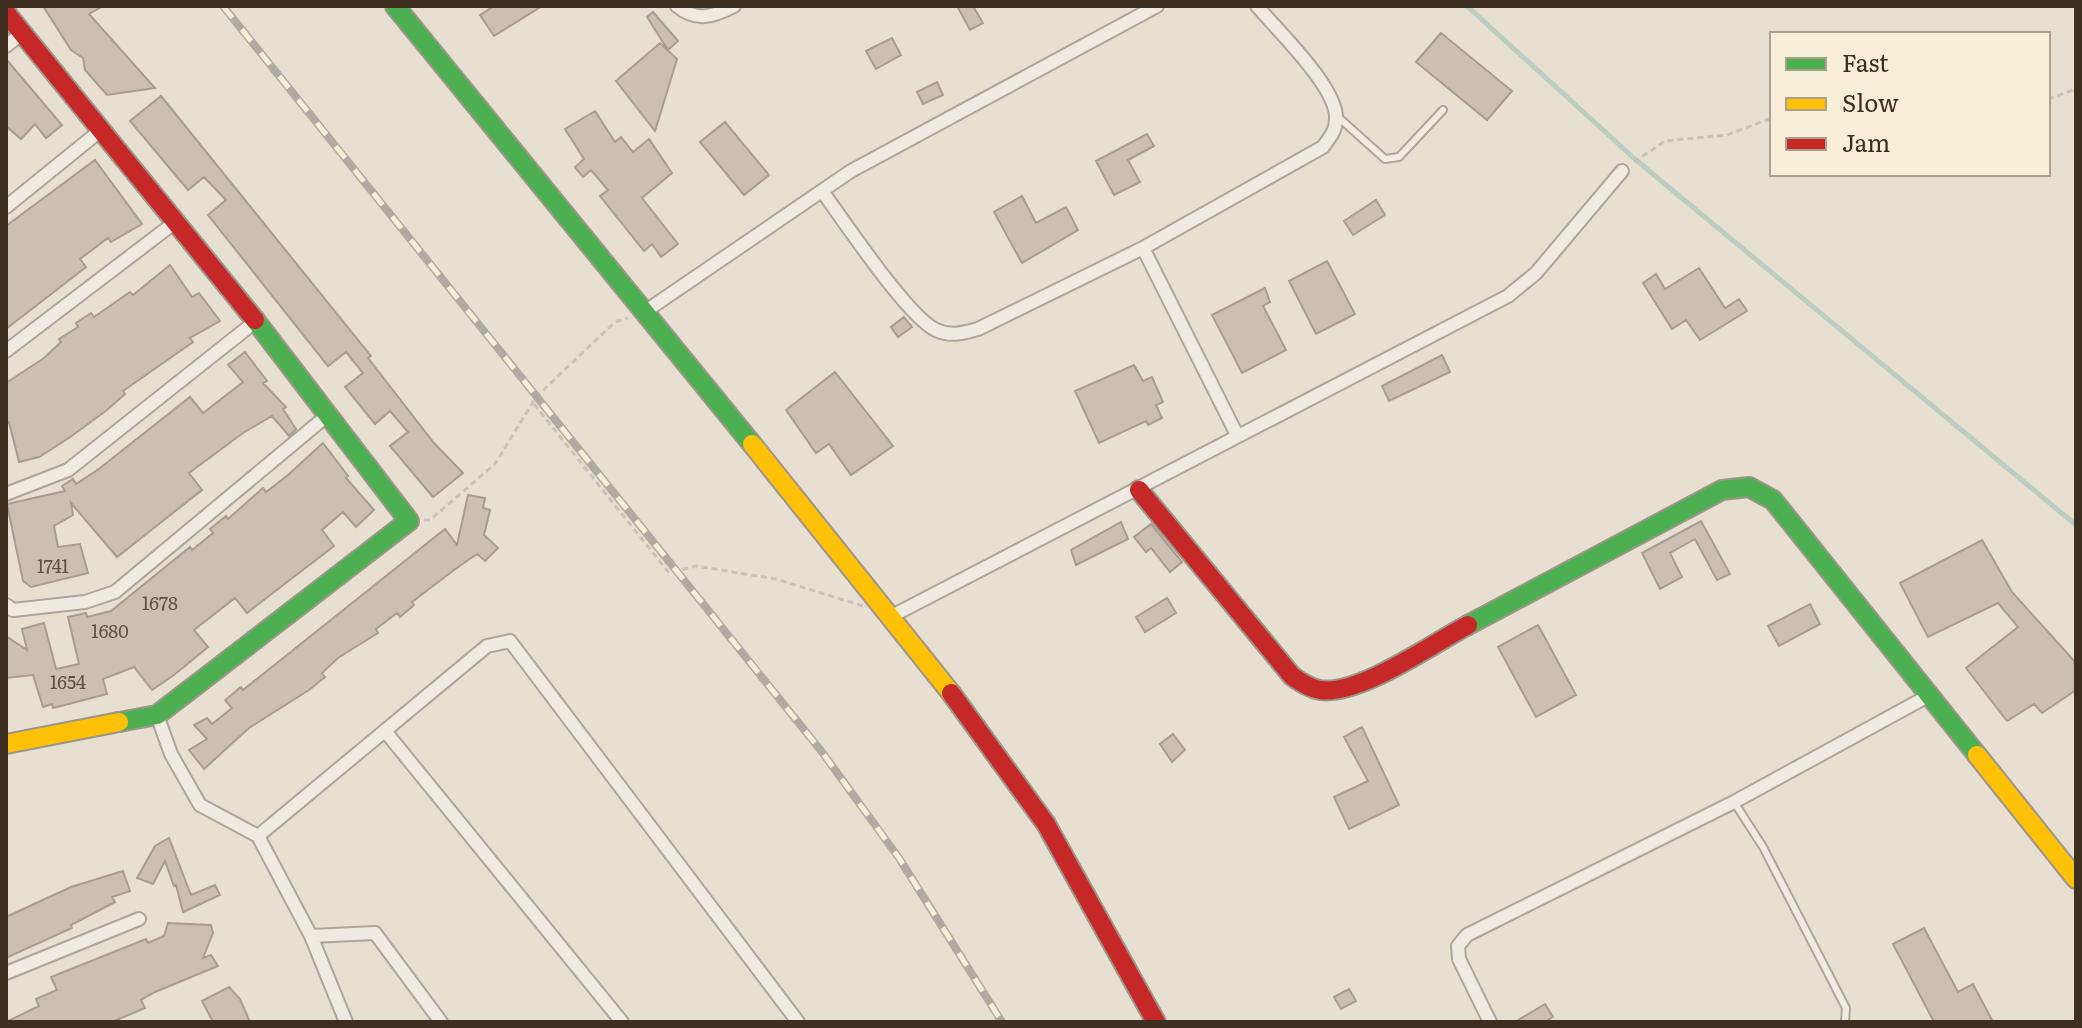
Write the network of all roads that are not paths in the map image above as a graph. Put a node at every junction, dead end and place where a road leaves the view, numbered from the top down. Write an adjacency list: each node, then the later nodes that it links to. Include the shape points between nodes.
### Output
1 (395, 6): 17 (street)
2 (677, 6): 3 (street, via 693,17 709,17)
3 (734, 6)
4 (1157, 6): 13 (street)
5 (1257, 6): 10 (street, via 1329,93)
6 (6, 13): 7 (street)
7 (22, 33): 8 (street); 11 (street)
8 (6, 46)
9 (1443, 110): 10 (lane, via 1399,157 1385,159)
10 (1337, 116): 16 (street, via 1323,147)
11 (101, 130): 14 (street); 15 (street)
12 (1622, 171): 21 (street, via 1536,273 1508,296)
13 (822, 191): 16 (street, via 915,315 936,330 956,335); 17 (street)
14 (6, 207)
15 (174, 223): 18 (street); 19 (street)
16 (1143, 248): 21 (street)
17 (643, 313): 25 (street)
18 (256, 321): 20 (street); 23 (street, via 68,470)
19 (6, 351)
20 (329, 414): 24 (street, via 115,592 85,602 13,610); 27 (street, via 409,521)
21 (1237, 435): 22 (street)
22 (1139, 490): 25 (street); 26 (street, via 1292,676 1318,692 1332,692 1367,679 1722,490 1756,487 1773,500)
23 (6, 494)
24 (6, 605)
25 (892, 616): 40 (street, via 1033,802)
26 (1928, 696): 30 (street); 32 (street)
27 (157, 715): 29 (street); 31 (street, via 171,754 200,805)
28 (385, 731): 31 (street); 38 (street); 39 (street, via 487,646 510,641)
29 (6, 744)
30 (1734, 802): 41 (street, via 1467,935 1458,946 1459,959); 42 (lane, via 1846,1008)
31 (258, 836): 34 (street)
32 (2076, 879)
33 (139, 919): 35 (street)
34 (311, 936): 36 (street); 37 (street, via 375,933)
35 (6, 973)
36 (346, 1022)
37 (441, 1022)
38 (622, 1022)
39 (798, 1022)
40 (1156, 1022)
41 (1490, 1022)
42 (1845, 1022)

